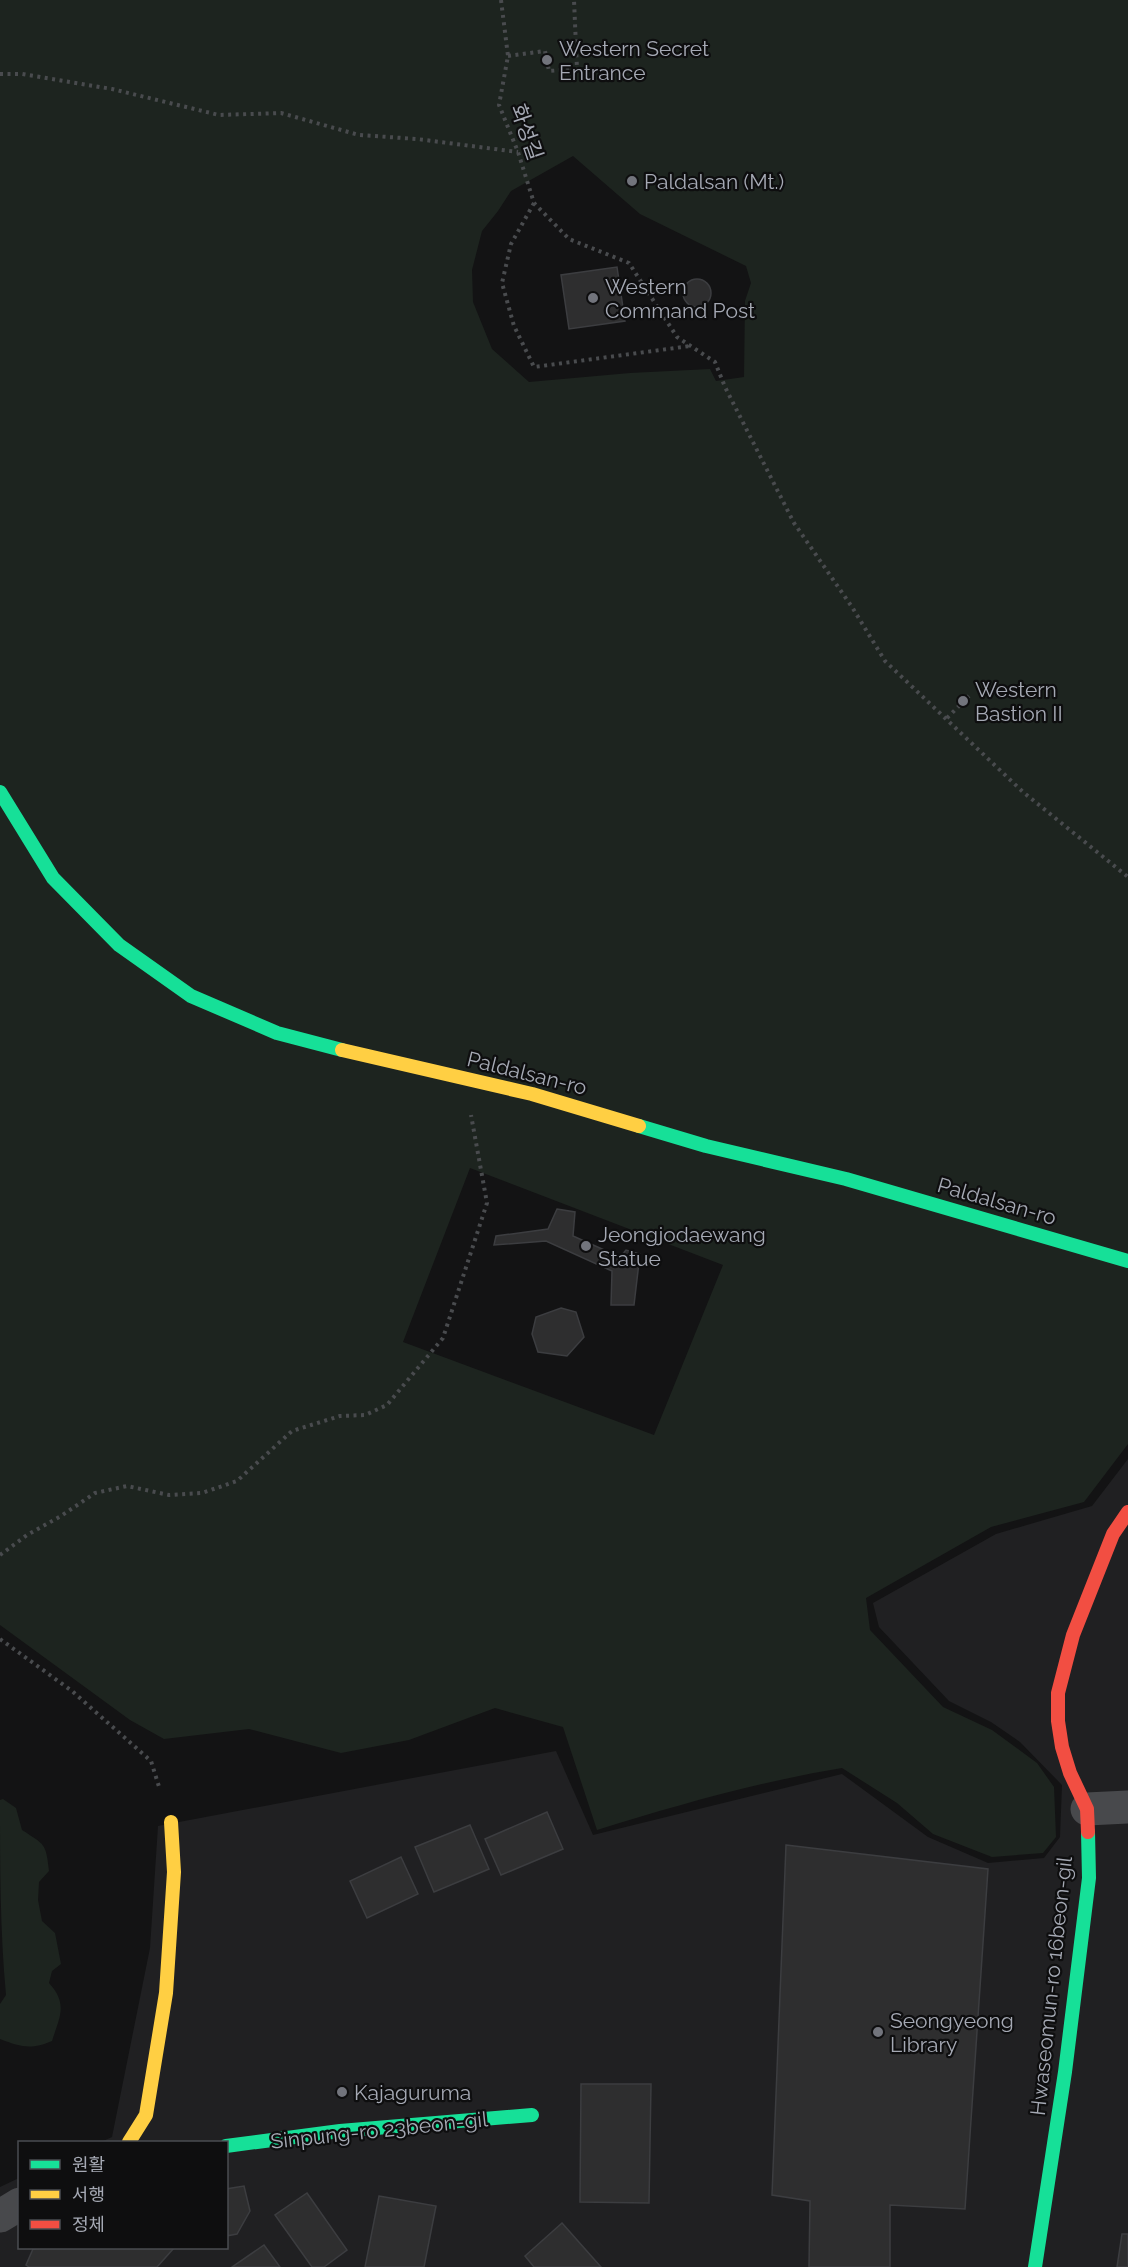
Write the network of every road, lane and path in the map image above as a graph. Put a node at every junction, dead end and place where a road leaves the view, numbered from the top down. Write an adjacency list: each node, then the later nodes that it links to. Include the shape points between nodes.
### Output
1 (501, 0): 3 (path, 화성길)
2 (574, 0): 3 (path, via 577,69 549,71 545,51)
3 (508, 56): 5 (path, 화성길, via 499,105)
4 (0, 74): 5 (path, via 112,89 219,115 281,113 359,135)
5 (518, 152): 6 (path, 화성길)
6 (534, 202): 7 (path, via 569,239 629,263 677,337); 7 (path, via 511,244 502,283 514,326 534,367)
7 (690, 346): 9 (path, via 715,362 794,523 885,661)
8 (969, 696): 9 (path)
9 (947, 718): 11 (path, via 1023,792)
10 (0, 792): 13 (street, Paldalsan-ro, via 53,878 119,945 191,996 277,1033 532,1094 706,1146 846,1179)
11 (1128, 877)
12 (470, 1107): 15 (path, via 487,1203 443,1338 387,1405 365,1415 340,1416 292,1431 237,1481 202,1493 169,1495 127,1486 95,1493)
13 (1128, 1261)
14 (1128, 1512): 18 (street, Hwaseomun-ro 16beon-gil, via 1113,1534 1073,1635 1058,1693 1062,1748)
15 (0, 1555)
16 (0, 1639): 19 (path, via 72,1691 151,1761)
17 (1128, 1807): 18 (street)
18 (1087, 1809): 25 (street, Hwaseomun-ro 16beon-gil, via 1089,1878)
19 (171, 1822): 21 (street, via 174,1872 166,1993 146,2115)
20 (532, 2115): 22 (street, Sinpung-ro 23beon-gil, via 340,2131)
21 (130, 2141)
22 (228, 2146)
23 (18, 2205): 24 (street)
24 (0, 2216)
25 (1035, 2267)

